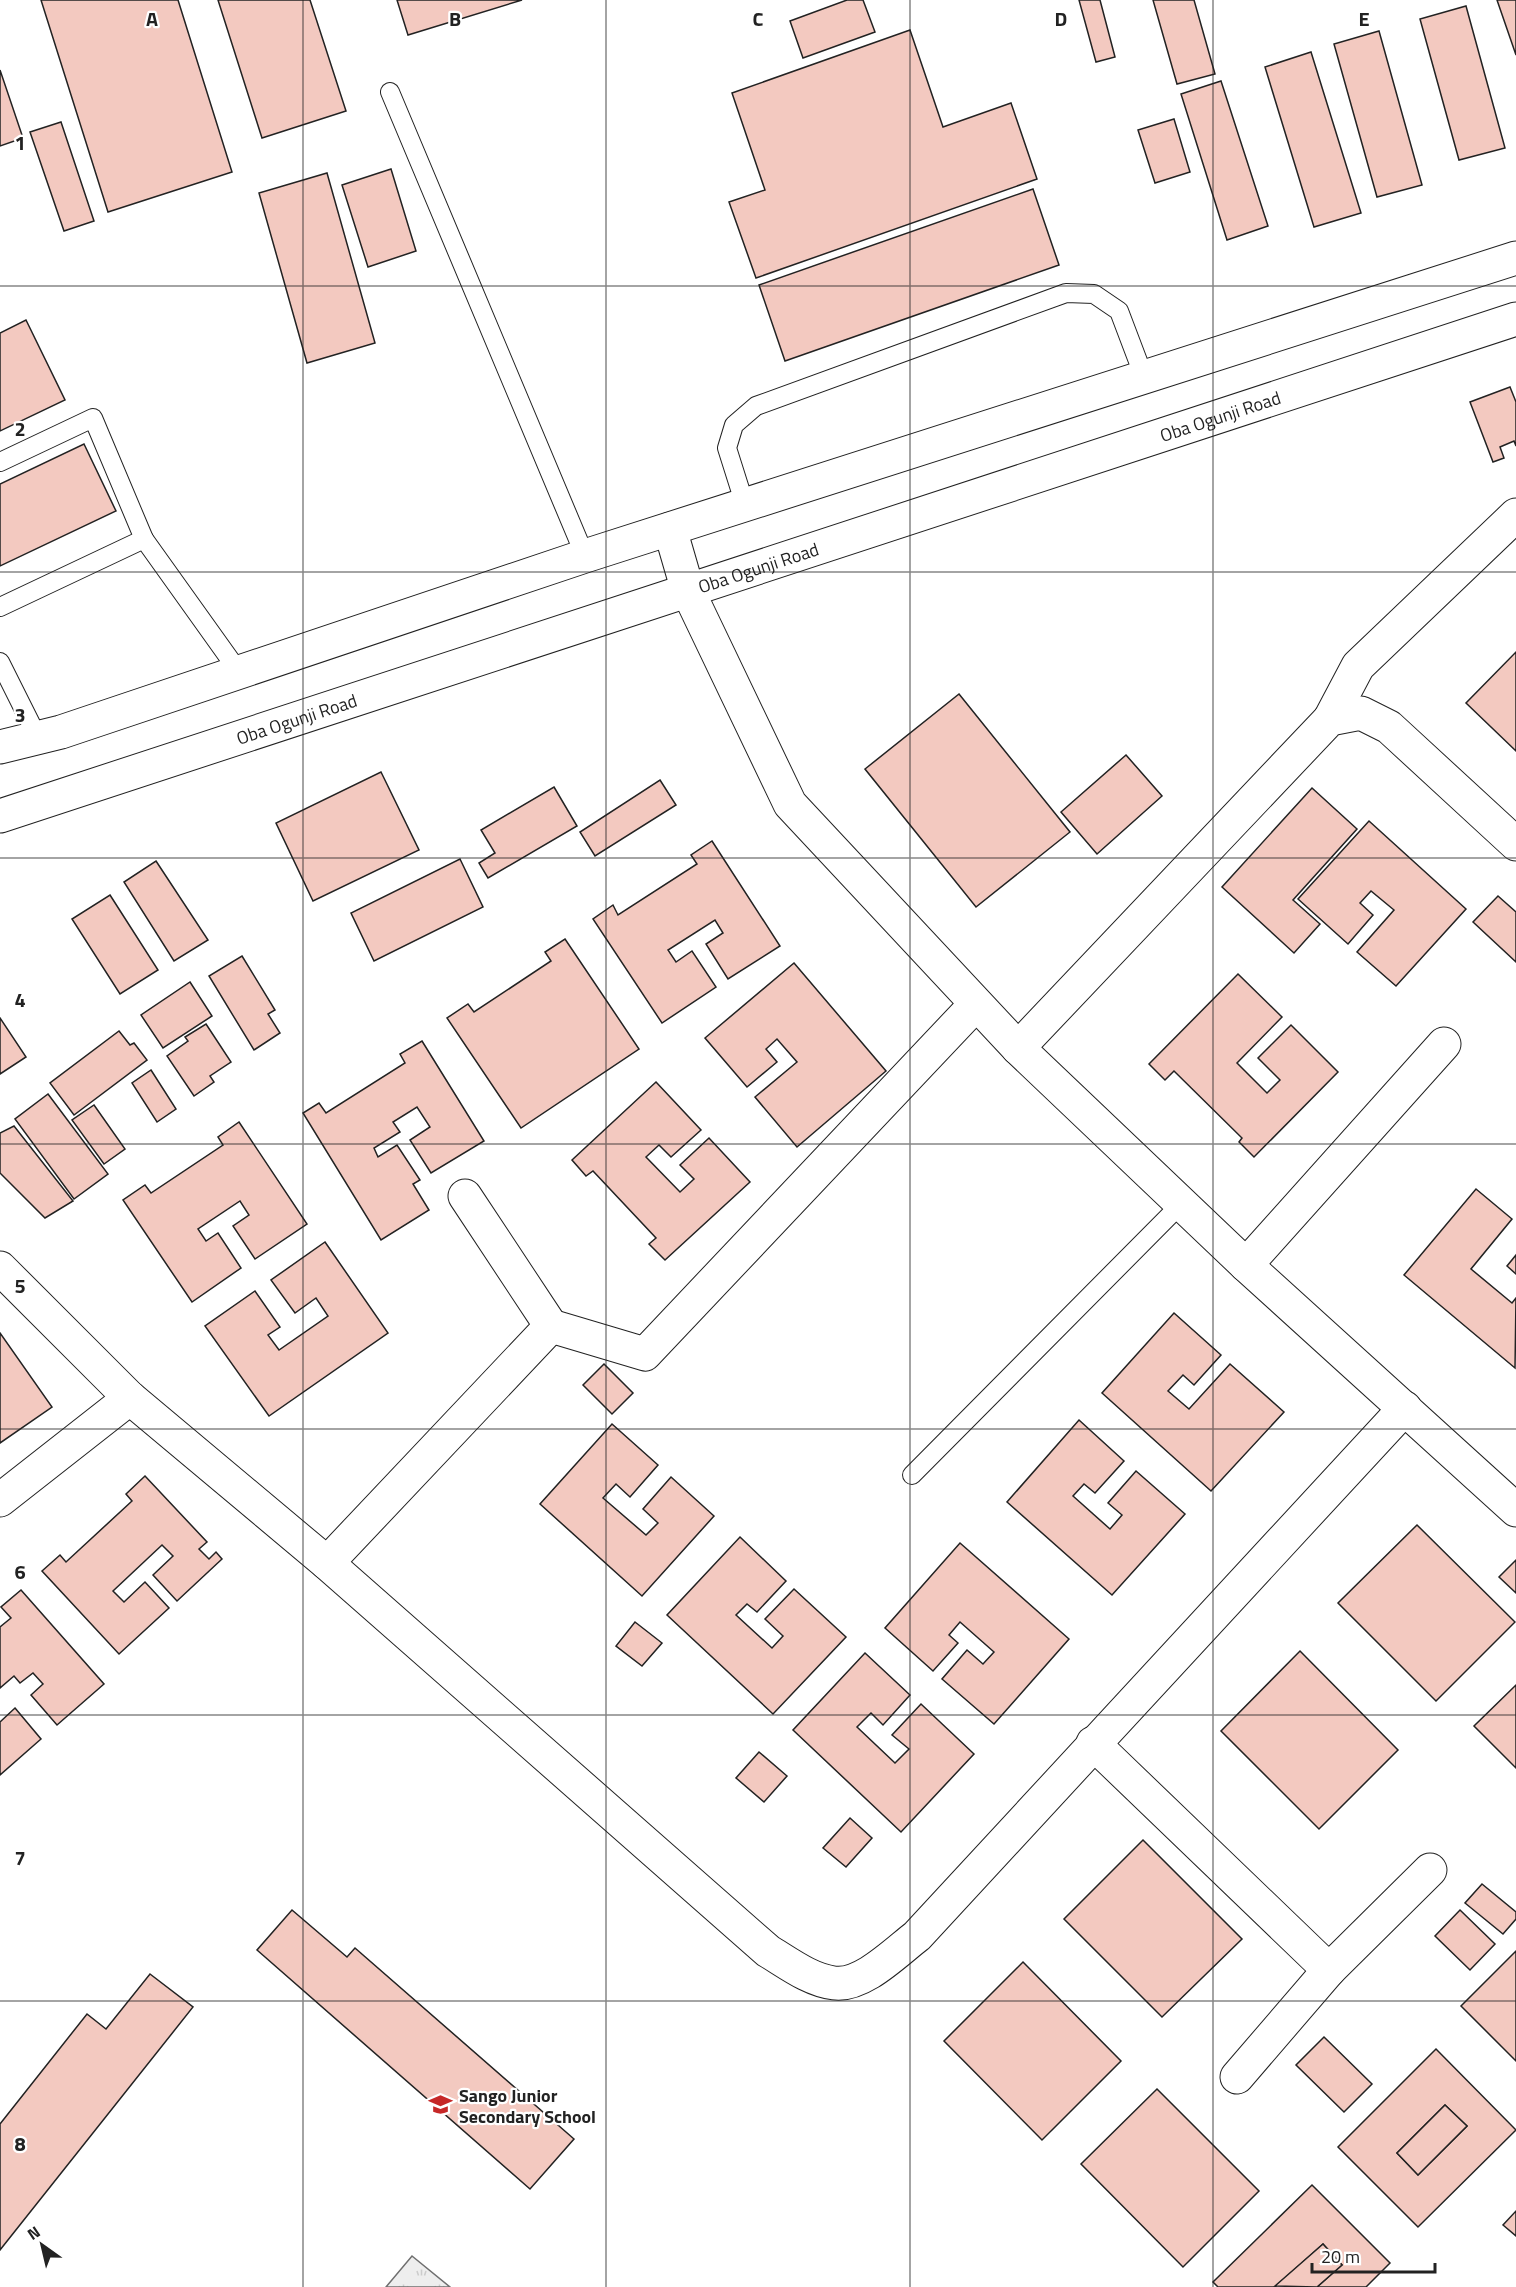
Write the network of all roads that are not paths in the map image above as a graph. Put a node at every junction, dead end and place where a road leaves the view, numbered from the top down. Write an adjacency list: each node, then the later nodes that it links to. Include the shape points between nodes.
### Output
1 (390, 92): 10 (lane)
2 (1516, 258): 4 (street)
3 (1516, 319): 11 (street, Oba Ogunji Road)
4 (1144, 377): 6 (street); 6 (lane, via 1119,311 1094,294 1065,293 756,405 734,425 727,448)
5 (0, 462): 9 (lane, via 93,418)
6 (745, 505): 8 (street)
7 (1516, 515): 15 (street, via 1358,666)
8 (670, 529): 10 (street); 11 (street)
9 (144, 539): 12 (lane); 14 (lane)
10 (585, 556): 14 (street)
11 (688, 591): 18 (street, Oba Ogunji Road); 20 (street, via 790,804)
12 (0, 607)
13 (0, 662): 16 (lane)
14 (239, 672): 16 (street)
15 (1330, 719): 19 (street, via 1361,713 1389,727); 22 (street)
16 (38, 738): 17 (street)
17 (0, 747)
18 (0, 816)
19 (1516, 844)
20 (976, 1004): 22 (street); 27 (street, via 645,1354)
21 (1444, 1044): 25 (street)
22 (1018, 1048): 24 (street)
23 (465, 1196): 27 (street)
24 (1182, 1203): 25 (street); 30 (lane)
25 (1246, 1265): 29 (street)
26 (0, 1268): 28 (street)
27 (551, 1326): 33 (street)
28 (130, 1398): 31 (street); 33 (street)
29 (1405, 1408): 32 (street); 34 (street)
30 (912, 1475)
31 (0, 1500)
32 (1516, 1510)
33 (327, 1563): 34 (street, via 768,1951 808,1975 836,1983 867,1976 917,1936)
34 (1093, 1743): 36 (street)
35 (1430, 1870): 36 (street)
36 (1329, 1970): 37 (street)
37 (1237, 2077)

